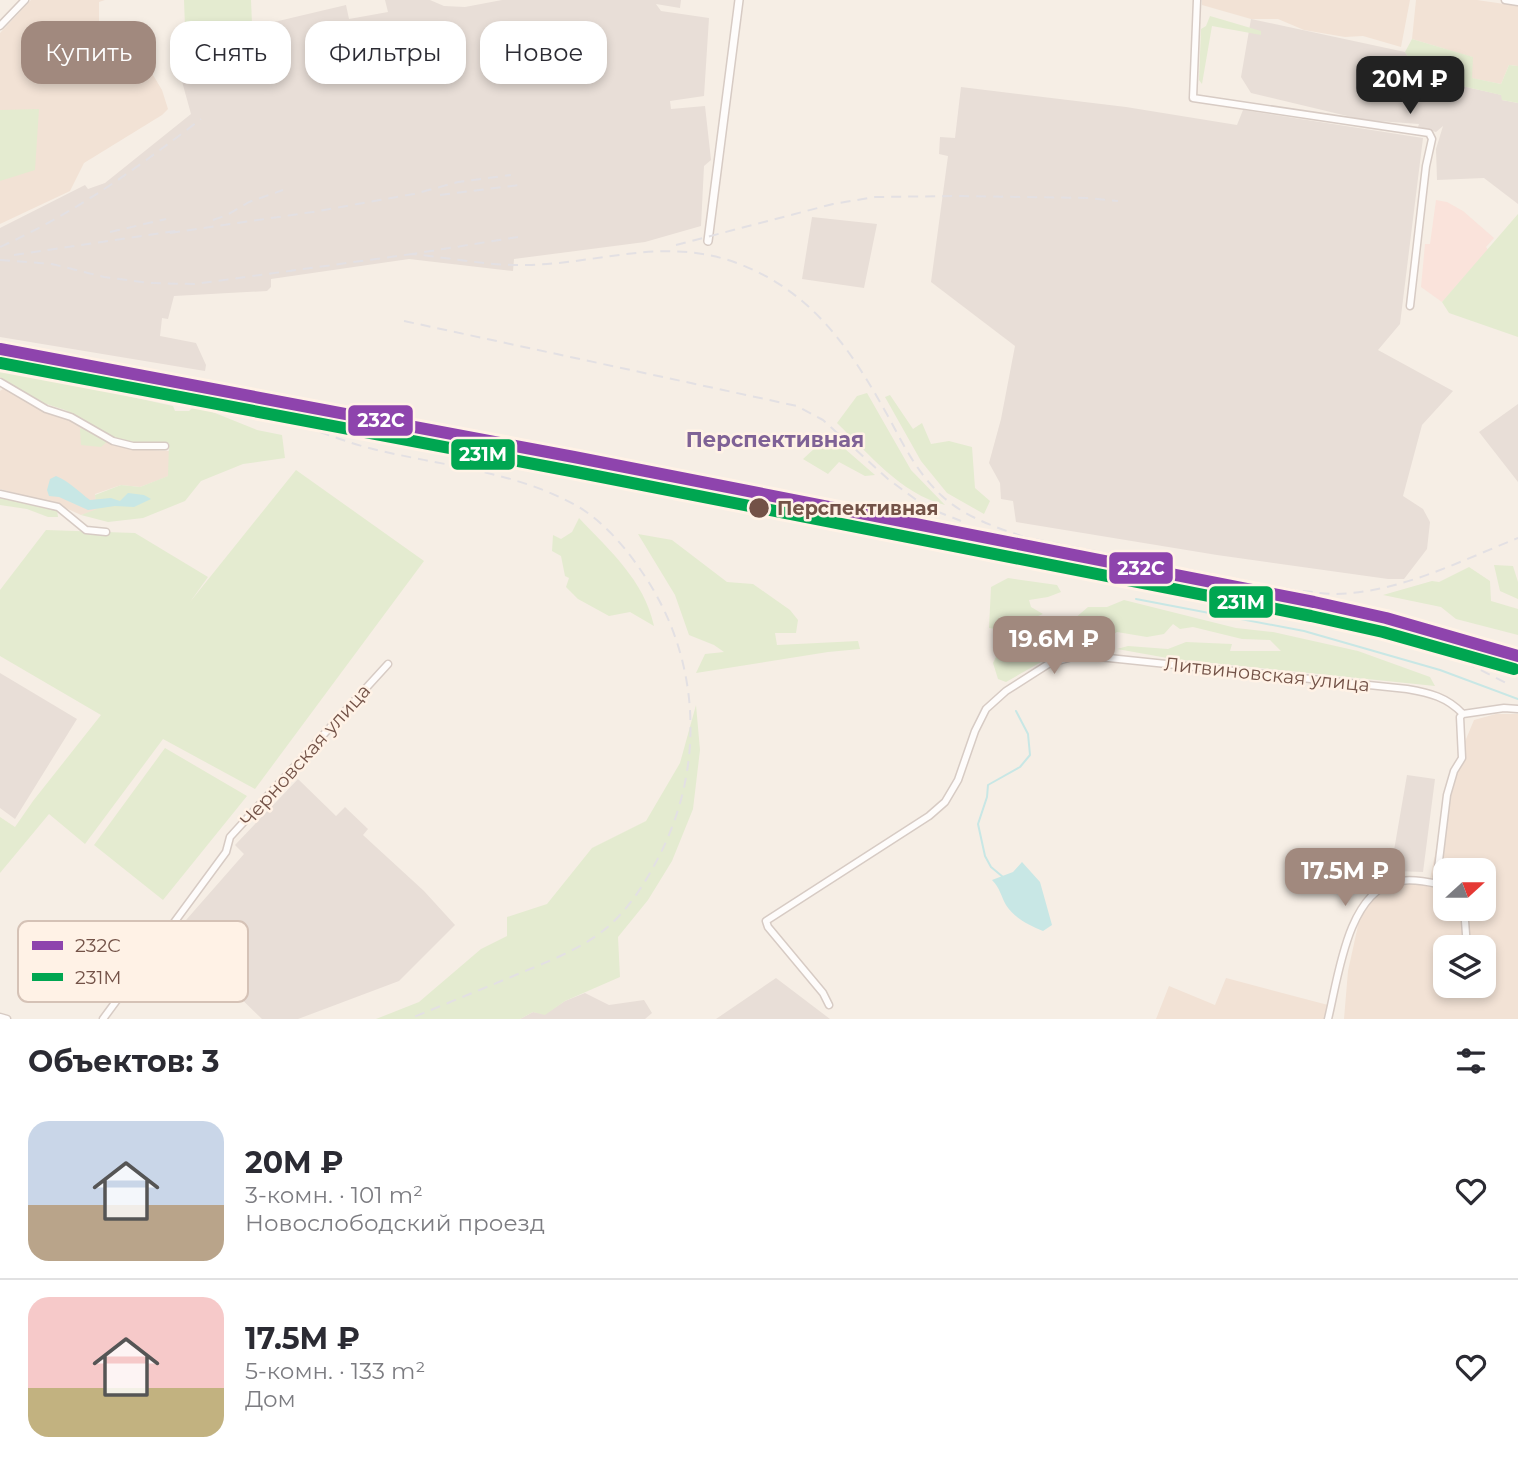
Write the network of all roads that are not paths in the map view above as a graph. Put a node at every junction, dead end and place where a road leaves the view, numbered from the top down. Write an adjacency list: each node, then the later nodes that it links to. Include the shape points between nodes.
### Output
1 (25, 0): 6 (street)
2 (739, 0): 7 (street)
3 (1197, 0): 8 (street, via 1193,98 1429,133 1432,139)
4 (1504, 0): 5 (street)
5 (1518, 2)
6 (0, 26)
7 (708, 240)
8 (1410, 306)
9 (0, 382): 10 (street, via 113,441)
10 (165, 446)
11 (0, 494): 12 (street, via 58,507 86,530)
12 (106, 532)
13 (388, 664): 18 (street, Черновская улица, via 230,837 226,852)
14 (1518, 709): 15 (street)
15 (1463, 714): 16 (street, via 1462,758 1447,795); 20 (street, Литвиновская улица, via 1437,695 1407,689 1080,655 1050,663 986,709 946,802 766,921)
16 (1441, 858)
17 (1433, 883): 24 (street, via 1396,881 1368,898 1355,917)
18 (175, 921)
19 (116, 1002): 23 (street, Черновская улица)
20 (829, 1004)
21 (0, 1017): 22 (street)
22 (7, 1019)
23 (103, 1019)
24 (1328, 1019)

